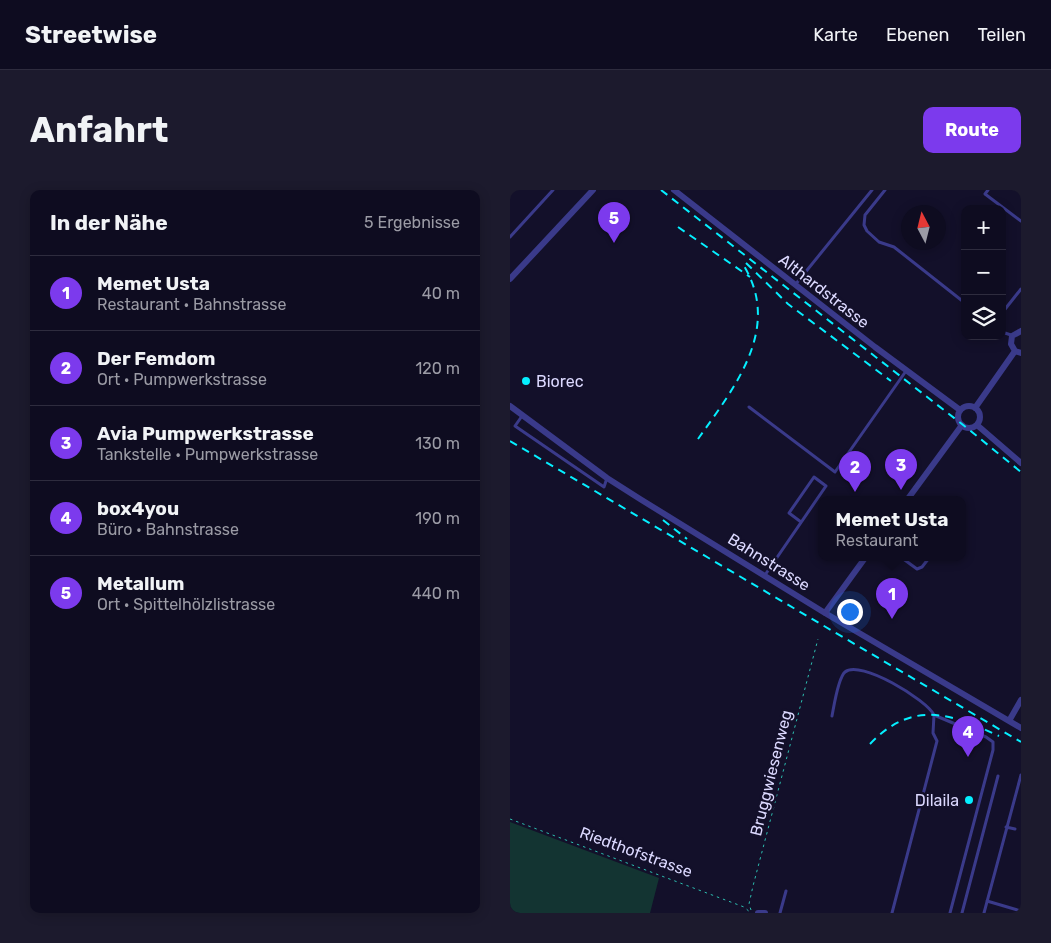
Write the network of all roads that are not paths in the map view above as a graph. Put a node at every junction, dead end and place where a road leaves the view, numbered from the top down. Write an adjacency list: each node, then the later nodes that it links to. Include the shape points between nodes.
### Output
1 (553, 190): 8 (lane)
2 (594, 190): 9 (street)
3 (674, 190): 10 (street, Althardstrasse)
4 (872, 190): 10 (lane)
5 (885, 190): 12 (lane, via 865,215 867,231 880,242 894,247)
6 (988, 190): 7 (lane, via 985,194)
7 (1021, 221)
8 (510, 237)
9 (510, 279)
10 (795, 286): 18 (street, Althardstrasse)
11 (1021, 289): 13 (lane)
12 (961, 300)
13 (1006, 308)
14 (1021, 330): 16 (street)
15 (1006, 334): 16 (lane)
16 (1012, 336): 17 (street, via 1011,344)
17 (1018, 352): 21 (street)
18 (906, 371): 20 (lane, via 835,472); 22 (street, Althardstrasse)
19 (510, 406): 23 (street, Bahnstrasse)
20 (749, 408)
21 (975, 408): 22 (street, via 966,406); 24 (street, via 980,416)
22 (960, 410): 25 (street, via 958,419)
23 (522, 416): 27 (street, Bahnstrasse); 27 (lane, via 515,426 604,487)
24 (977, 425): 25 (street, via 971,428); 26 (street)
25 (962, 426): 29 (street)
26 (1021, 463)
27 (607, 478): 35 (street, Bahnstrasse)
28 (819, 496): 31 (lane, via 826,486 814,478 790,513)
29 (910, 496)
30 (818, 498): 31 (lane)
31 (802, 522): 35 (lane)
32 (863, 561): 36 (street)
33 (906, 561): 34 (lane, via 917,569)
34 (927, 561)
35 (765, 575): 36 (street, Bahnstrasse)
36 (825, 613): 40 (street, Bahnstrasse)
37 (1021, 700): 40 (street)
38 (934, 715): 39 (lane, via 924,704 879,675 853,669 843,674); 52 (lane, via 932,733 938,741); 53 (lane, via 990,739 994,746)
39 (832, 716)
40 (1009, 721): 41 (street, Bahnstrasse)
41 (1021, 728)
42 (1021, 775): 44 (lane)
43 (998, 776): 54 (lane)
44 (1006, 827): 45 (lane); 47 (lane)
45 (1014, 829)
46 (786, 891): 51 (lane)
47 (987, 901): 48 (lane); 55 (lane)
48 (1021, 911)
49 (758, 913): 50 (street)
50 (765, 913)
51 (780, 913)
52 (892, 913)
53 (950, 913)
54 (962, 913)
55 (984, 913)

